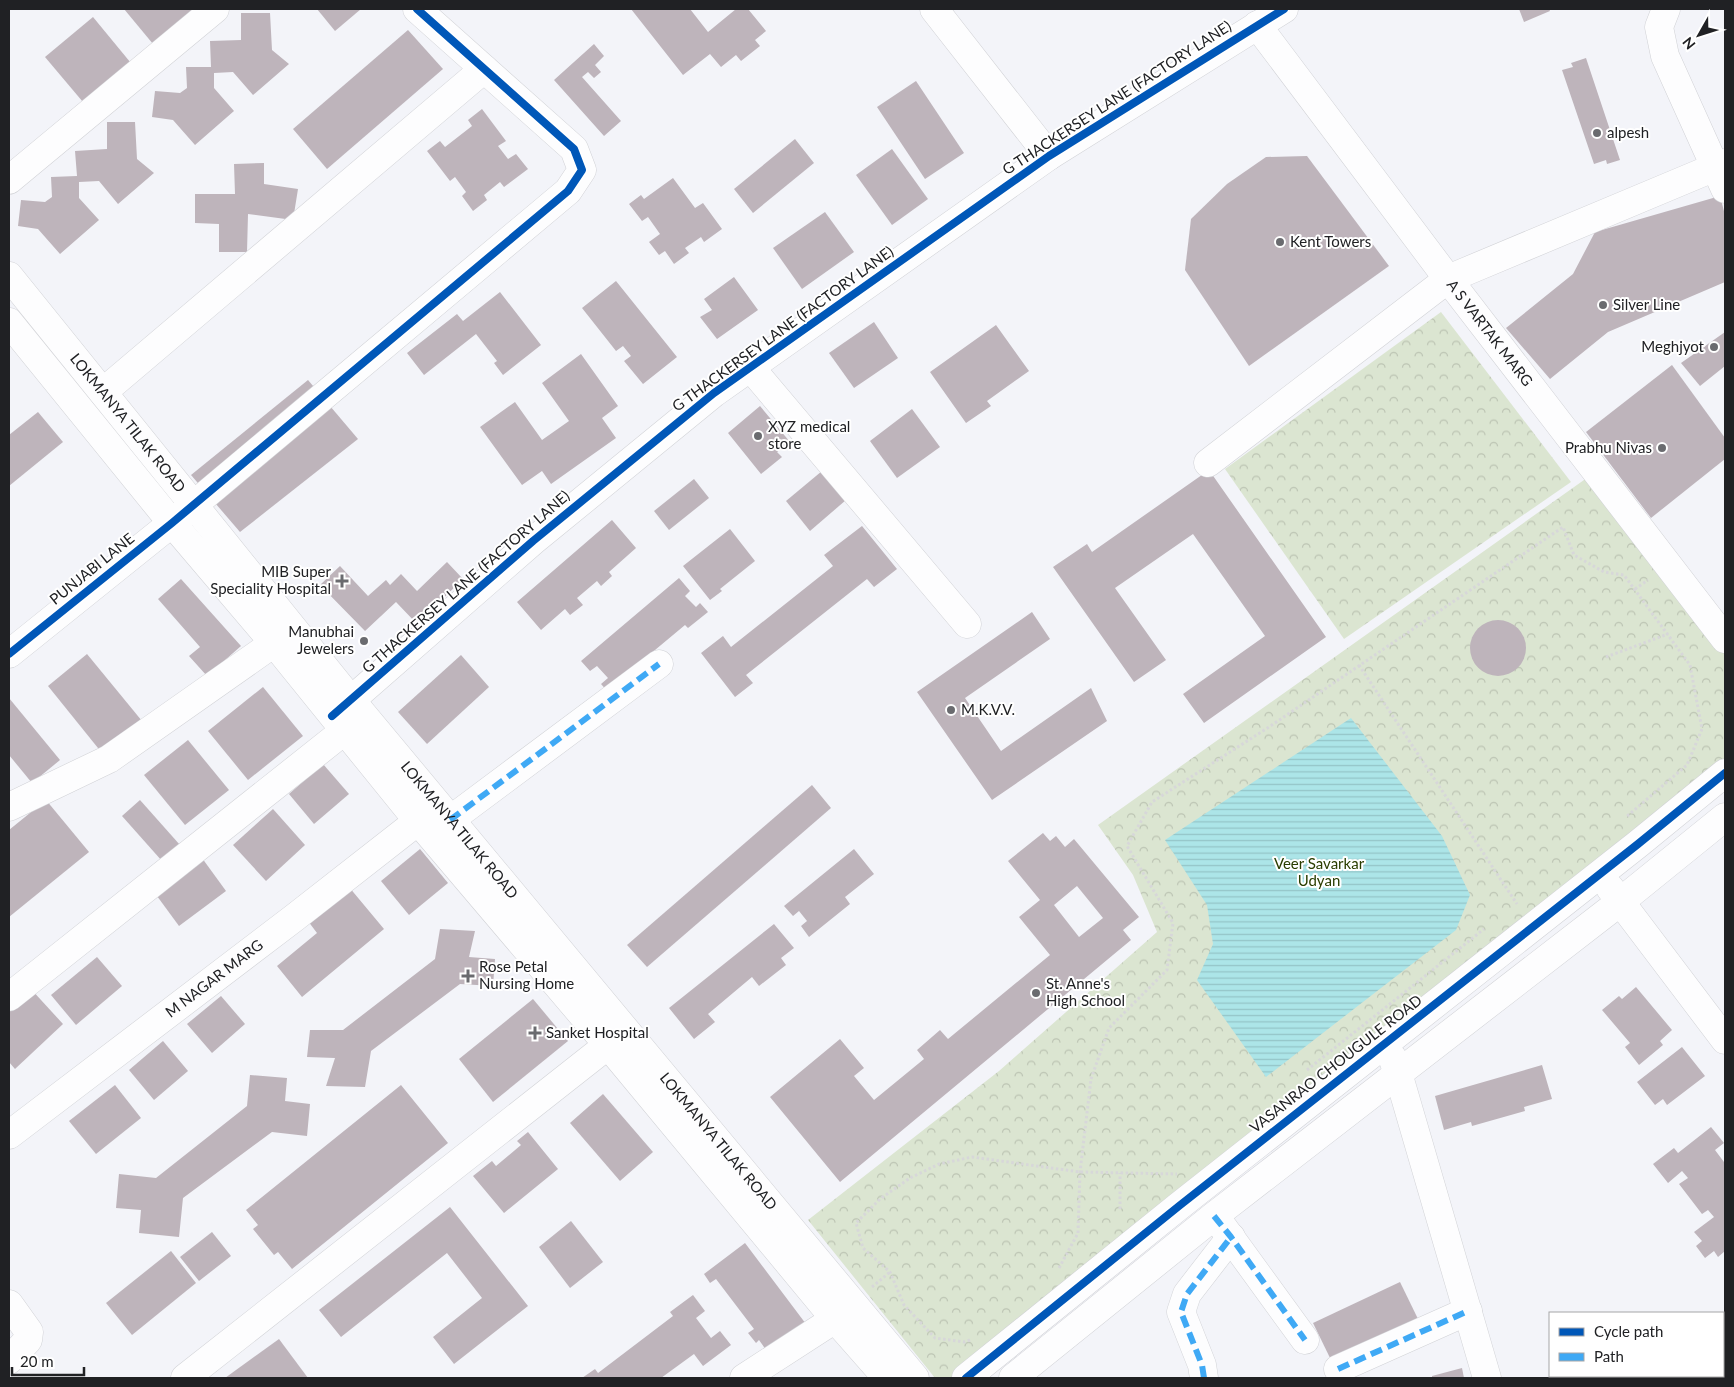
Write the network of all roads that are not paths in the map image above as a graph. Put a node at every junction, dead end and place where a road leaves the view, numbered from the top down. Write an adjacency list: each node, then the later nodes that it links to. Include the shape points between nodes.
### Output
1 (215, 9): 10 (street)
2 (417, 9): 7 (street)
3 (934, 9): 8 (street)
4 (1284, 9): 6 (street, G THACKERSEY LANE (FACTORY LANE))
5 (1666, 9): 9 (street, via 1659,27 1665,56)
6 (1257, 25): 8 (street, G THACKERSEY LANE (FACTORY LANE)); 11 (street, A S VARTAK MARG)
7 (484, 69): 15 (street); 17 (street, PUNJABI LANE, via 574,149 582,170 568,191)
8 (1049, 156): 14 (street, G THACKERSEY LANE (FACTORY LANE))
9 (1722, 173): 11 (street)
10 (9, 180)
11 (1448, 279): 16 (street); 20 (street, A S VARTAK MARG)
12 (11, 285): 15 (street, LOKMANYA TILAK ROAD)
13 (9, 322): 18 (street, LOKMANYA TILAK ROAD)
14 (750, 368): 19 (street); 24 (street, G THACKERSEY LANE (FACTORY LANE), via 714,393 533,541)
15 (102, 392): 17 (street, LOKMANYA TILAK ROAD)
16 (1208, 463)
17 (192, 505): 18 (street, PUNJABI LANE); 24 (street, LOKMANYA TILAK ROAD)
18 (172, 522): 21 (street, LOKMANYA TILAK ROAD); 22 (street, PUNJABI LANE)
19 (966, 624)
20 (1725, 639)
21 (274, 643): 24 (street, LOKMANYA TILAK ROAD); 26 (street, via 109,759)
22 (9, 654)
23 (659, 664): 28 (street)
24 (342, 716): 28 (street, LOKMANYA TILAK ROAD); 29 (street, LOKMANYA TILAK ROAD); 32 (street, G THACKERSEY LANE (FACTORY LANE))
25 (1725, 773): 30 (street, VASANRAO CHOUGULE ROAD)
26 (9, 807)
27 (1725, 817): 31 (street)
28 (450, 820): 49 (street, LOKMANYA TILAK ROAD)
29 (418, 821): 35 (street, LOKMANYA TILAK ROAD); 37 (street, M NAGAR MARG)
30 (1599, 874): 31 (street); 34 (street, VASANRAO CHOUGULE ROAD)
31 (1620, 902): 33 (street); 36 (street)
32 (9, 997)
33 (1725, 1040)
34 (1386, 1041): 36 (street); 50 (street, VASANRAO CHOUGULE ROAD)
35 (608, 1044): 42 (street, LOKMANYA TILAK ROAD); 46 (street)
36 (1398, 1073): 38 (street); 40 (street)
37 (9, 1134)
38 (1214, 1216): 39 (street); 51 (street)
39 (1231, 1237): 43 (street); 52 (street, via 1187,1294 1181,1312)
40 (1468, 1311): 45 (street); 53 (street)
41 (12, 1317): 44 (street, via 29,1332 28,1340)
42 (835, 1319): 47 (street); 48 (street, LOKMANYA TILAK ROAD)
43 (1305, 1340)
44 (9, 1360)
45 (1338, 1369)
46 (185, 1378)
47 (744, 1378)
48 (887, 1378)
49 (915, 1378)
50 (966, 1378)
51 (1013, 1378)
52 (1204, 1378)
53 (1487, 1378)

